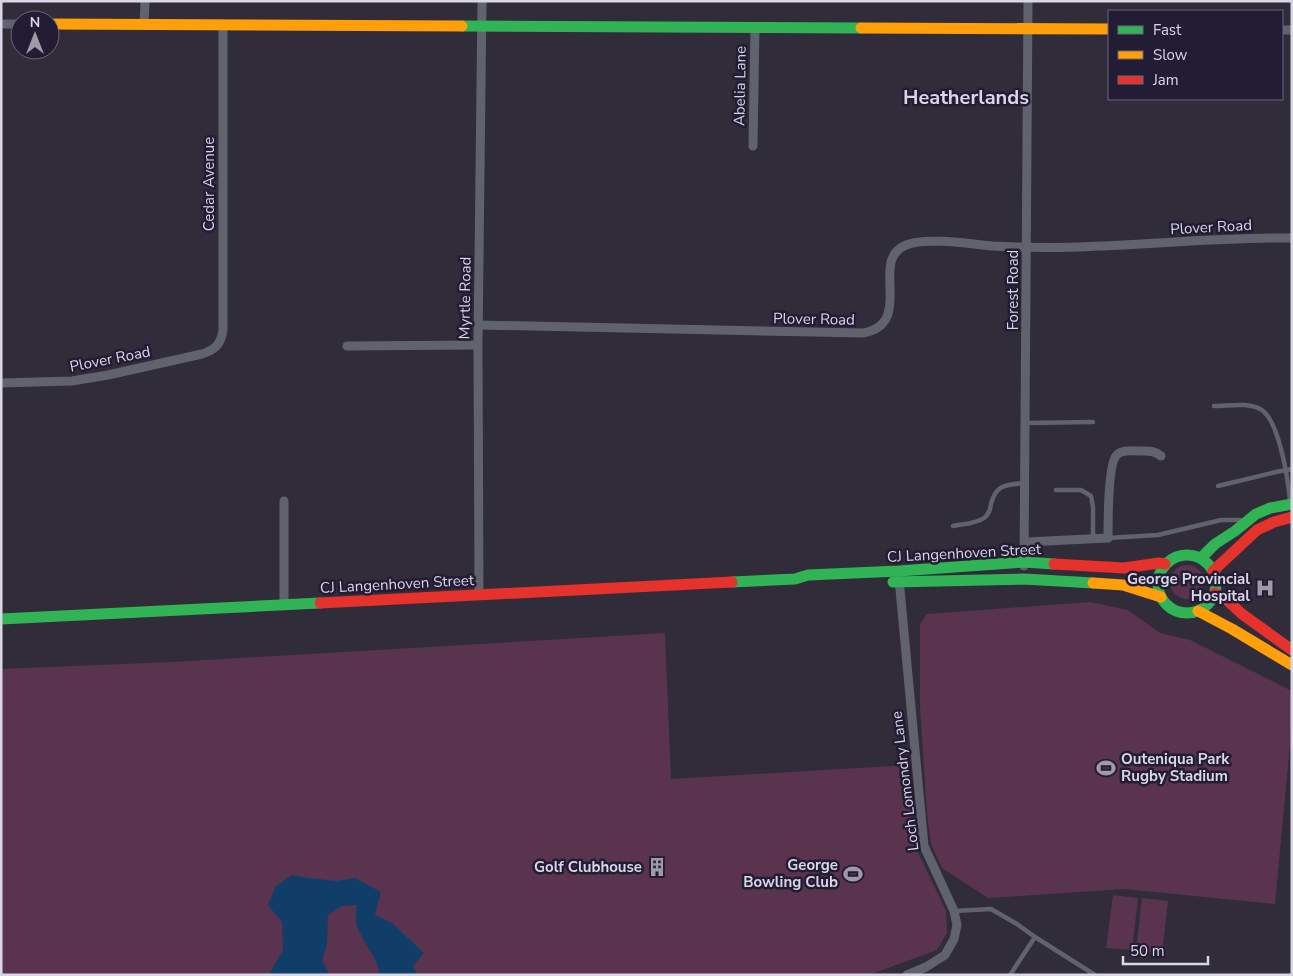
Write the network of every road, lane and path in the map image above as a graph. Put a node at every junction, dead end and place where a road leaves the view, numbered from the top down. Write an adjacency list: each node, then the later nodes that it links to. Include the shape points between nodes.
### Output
1 (144, 1): 6 (street)
2 (482, 1): 7 (street, Myrtle Road)
3 (1028, 1): 9 (street, Forest Road)
4 (60, 24): 6 (main road)
5 (223, 24): 6 (main road); 7 (main road); 15 (street, Cedar Avenue, via 223,330)
6 (144, 25)
7 (482, 26): 8 (main road); 14 (street, Myrtle Road)
8 (755, 27): 9 (main road); 11 (street, Abelia Lane)
9 (1027, 28): 10 (main road); 13 (street, Forest Road)
10 (1108, 29)
11 (753, 146)
12 (1292, 238): 13 (street, Plover Road)
13 (1026, 248): 14 (street, Plover Road, via 924,242 904,246 891,264 888,316 877,329 863,333); 21 (street, Forest Road)
14 (479, 325): 16 (street, Myrtle Road)
15 (220, 343): 18 (street, Plover Road, via 202,354 91,378)
16 (478, 345): 17 (street); 42 (street, Myrtle Road)
17 (346, 346)
18 (1, 383)
19 (1214, 406): 23 (lane, via 1250,406 1266,412)
20 (1093, 422): 21 (lane)
21 (1026, 423): 24 (street, Forest Road)
22 (1161, 456): 33 (street, via 1154,452 1125,451 1115,458 1109,488)
23 (1289, 470): 25 (lane); 28 (lane)
24 (1026, 483): 31 (lane, via 1000,488 985,517); 34 (street, Forest Road)
25 (1218, 486)
26 (1056, 490): 32 (lane, via 1080,490 1091,496)
27 (284, 501): 44 (street)
28 (1291, 504): 30 (main road, via 1266,510)
29 (1292, 517): 38 (main road, via 1257,530)
30 (1246, 521): 33 (lane, via 1225,520 1158,535); 35 (main road)
31 (953, 526)
32 (1093, 538): 33 (street); 34 (street)
33 (1108, 538)
34 (1026, 542): 36 (street, Forest Road)
35 (1201, 558): 37 (main road, via 1179,556); 38 (main road)
36 (1024, 562): 37 (main road, CJ Langenhoven Street, via 1124,568 1159,562); 39 (main road, CJ Langenhoven Street); 40 (street, Forest Road)
37 (1165, 564): 43 (main road, via 1158,580)
38 (1213, 571): 41 (main road)
39 (899, 577): 40 (main road, CJ Langenhoven Street); 42 (main road, CJ Langenhoven Street, via 842,584 794,579); 49 (street, Loch Lomondry Lane, via 923,840)
40 (1024, 578): 43 (main road, CJ Langenhoven Street, via 1117,584)
41 (1215, 593): 45 (main road); 47 (main road)
42 (479, 595): 44 (main road, CJ Langenhoven Street)
43 (1161, 597): 45 (main road, via 1167,606 1177,611)
44 (284, 605): 46 (main road, CJ Langenhoven Street)
45 (1198, 611): 48 (main road)
46 (1, 619)
47 (1292, 650)
48 (1292, 665)
49 (954, 910): 50 (lane, via 991,909); 51 (street, Loch Lomondry Lane, via 956,932 945,955)
50 (1035, 937): 52 (lane); 53 (lane)
51 (907, 975)
52 (1010, 975)
53 (1095, 975)

